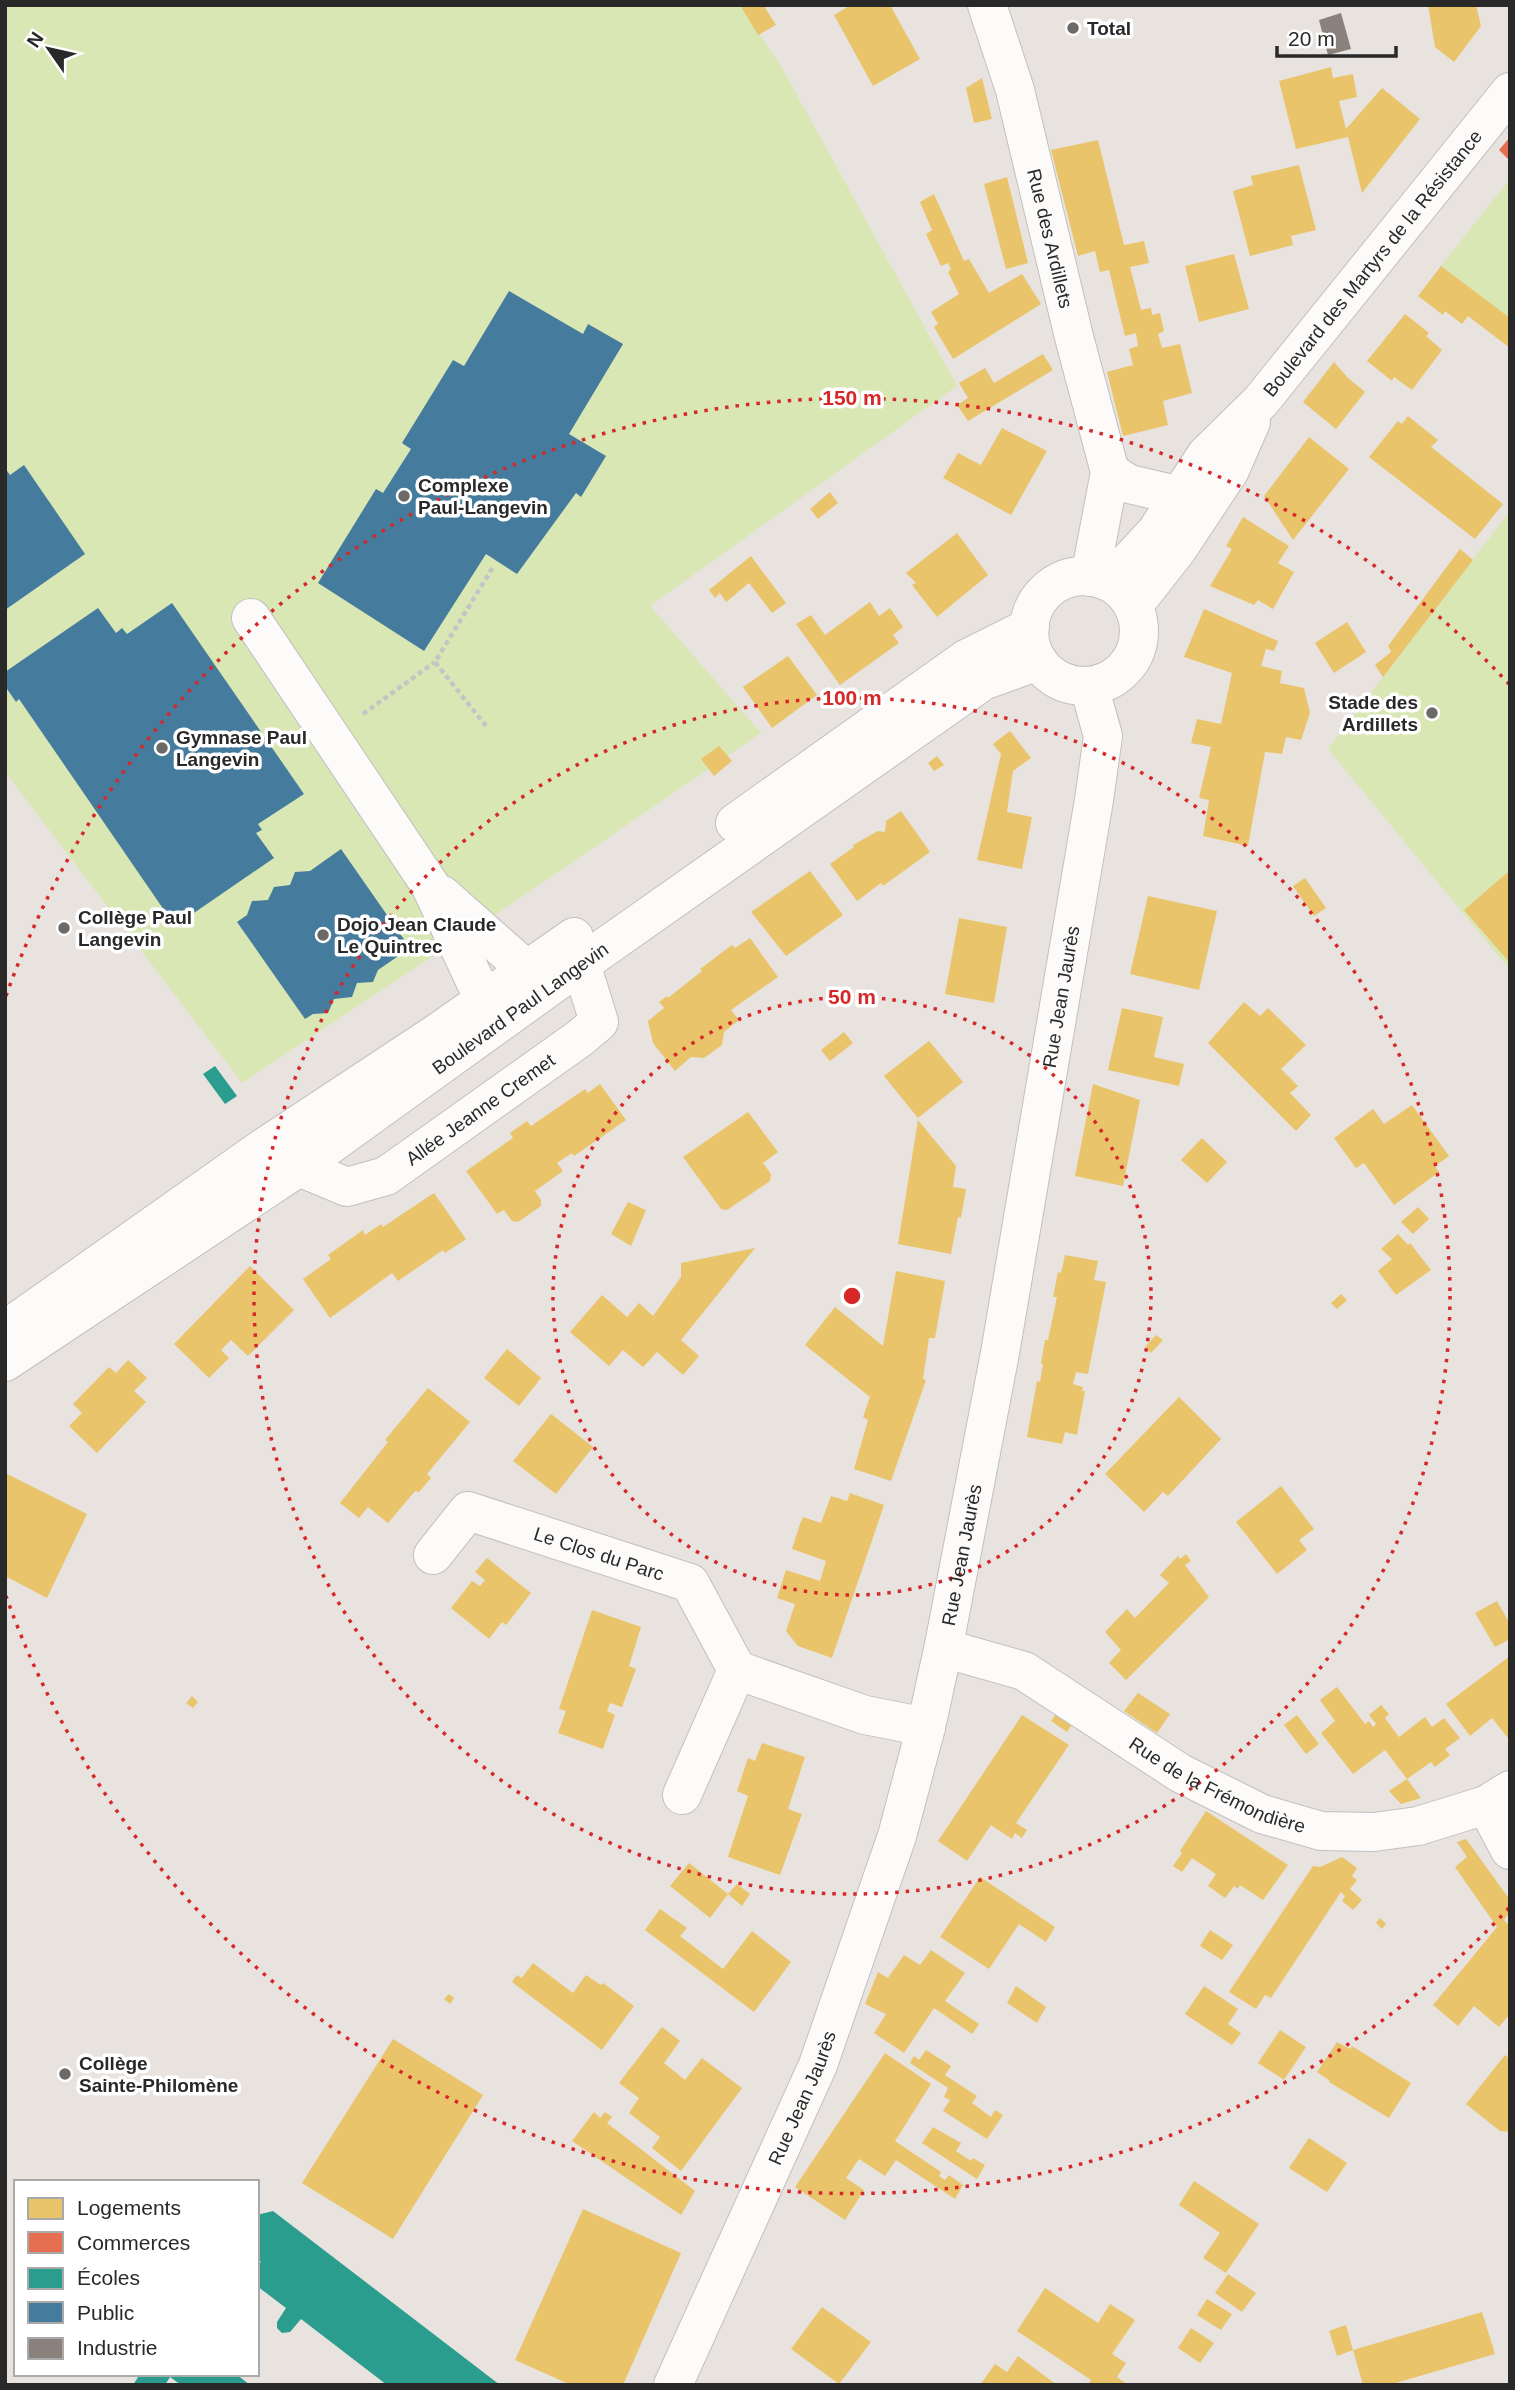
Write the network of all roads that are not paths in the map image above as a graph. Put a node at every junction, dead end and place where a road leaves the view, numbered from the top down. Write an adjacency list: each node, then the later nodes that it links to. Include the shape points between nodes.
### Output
1 (987, 5): 4 (street, Rue des Ardillets, via 1015,90)
2 (1510, 92): 3 (street, Boulevard des Martyrs de la Résistance)
3 (1261, 401): 5 (street, Boulevard des Martyrs de la Résistance, via 1206,455); 7 (street, Boulevard des Martyrs de la Résistance, via 1230,470)
4 (1110, 472): 5 (street, via 1129,484); 6 (street, Rue des Ardillets)
5 (1181, 496): 6 (street, Boulevard des Martyrs de la Résistance, via 1129,561)
6 (1096, 578): 7 (street, via 1120,590); 9 (street, via 1068,579 1036,605)
7 (1133, 606): 10 (street, via 1139,638 1131,659 1115,677)
8 (251, 618): 11 (street)
9 (1034, 644): 10 (street, via 1051,675); 12 (street, Boulevard Paul Langevin); 13 (street, Boulevard Paul Langevin, via 966,659)
10 (1089, 686): 19 (street, Rue Jean Jaurès, via 1103,736 1094,800 1000,1353)
11 (430, 885): 13 (street); 14 (street)
12 (581, 964): 15 (street, Boulevard Paul Langevin); 15 (street, Allée Jeanne Cremet, via 599,1022 580,1038 386,1176 347,1187)
13 (527, 970): 14 (street, Boulevard Paul Langevin)
14 (484, 1000): 16 (street, Boulevard Paul Langevin)
15 (299, 1167): 17 (street, Boulevard Paul Langevin)
16 (5, 1331)
17 (5, 1362)
18 (433, 1555): 20 (street, Le Clos du Parc, via 468,1511 690,1583)
19 (944, 1645): 21 (street, Rue Jean Jaurès); 23 (street, Rue de la Frémondière, via 1024,1671 1180,1773 1262,1814 1321,1831 1374,1832 1418,1826)
20 (737, 1670): 21 (street, via 865,1715); 22 (street)
21 (926, 1727): 25 (street, Rue Jean Jaurès, via 897,1836 818,2065)
22 (682, 1796)
23 (1498, 1798): 24 (street)
24 (1510, 1850)
25 (673, 2385)

